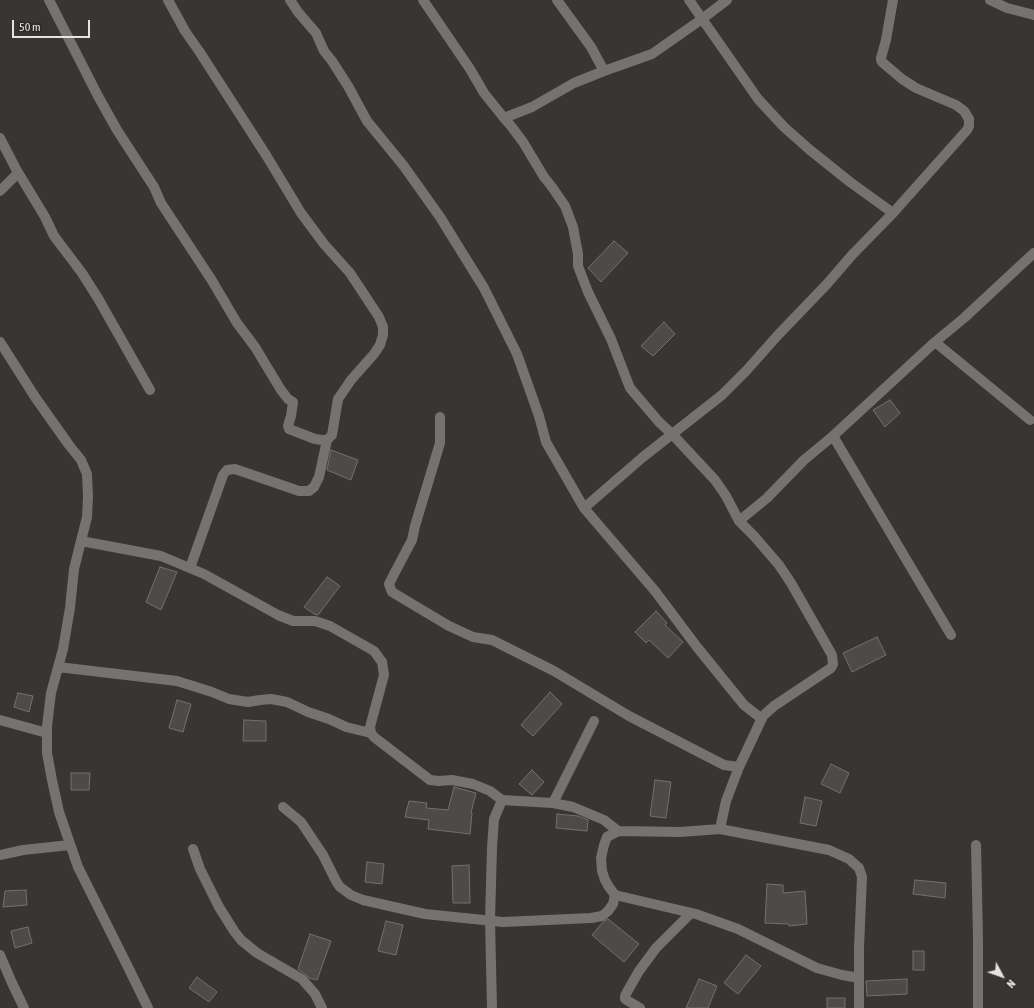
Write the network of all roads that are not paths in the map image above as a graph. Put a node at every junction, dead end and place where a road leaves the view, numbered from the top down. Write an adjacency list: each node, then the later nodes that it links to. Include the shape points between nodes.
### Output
1 (49, 0): 26 (street, via 98,96 154,187 161,203 281,390 293,402 289,429 315,439)
2 (168, 0): 26 (street, via 185,32 301,213 350,273 383,327 380,345 338,399 332,435)
3 (290, 0): 27 (street, via 316,33 324,52 348,86 367,121 403,165 440,217 484,288 518,354 546,442)
4 (423, 0): 13 (street, via 470,68 484,93)
5 (557, 0): 12 (street, via 591,47)
6 (689, 0): 11 (street)
7 (727, 0): 11 (street)
8 (893, 0): 17 (street, via 882,62 916,88 956,105 964,111 969,126)
9 (990, 0): 10 (street, via 1007,8)
10 (1034, 15)
11 (702, 19): 12 (street, via 652,54); 17 (street, via 758,99 784,127 850,182)
12 (604, 71): 13 (street)
13 (504, 118): 24 (street, via 565,206 573,227 578,266 630,388)
14 (0, 138): 15 (street)
15 (18, 173): 16 (street); 21 (street, via 54,236 99,300)
16 (0, 191)
17 (893, 213): 24 (street, via 746,371 722,395)
18 (1034, 253): 20 (street)
19 (0, 342): 29 (street, via 35,397 81,460 87,474 87,517)
20 (935, 342): 23 (street); 25 (street)
21 (150, 390)
22 (440, 417): 38 (street, via 440,443 412,540 389,584 392,592 449,626 474,637 492,640 554,670 629,716 724,764)
23 (1030, 420)
24 (672, 434): 27 (street); 28 (street, via 715,480)
25 (833, 436): 28 (street); 31 (street)
26 (327, 440): 30 (street, via 319,477 309,491 299,491 228,470 223,476)
27 (584, 508): 33 (street, via 655,591 744,705)
28 (739, 521): 33 (street, via 791,583 832,655 831,668 774,706)
29 (81, 541): 30 (street, via 161,556); 32 (street)
30 (190, 568): 37 (street, via 286,618 293,621 315,621 330,626 374,651 382,662 384,675 370,727)
31 (951, 635)
32 (58, 667): 36 (street, via 51,693); 37 (street, via 177,681 229,699 248,702 271,699 287,702 346,727)
33 (762, 719): 38 (street)
34 (0, 720): 36 (street)
35 (594, 721): 40 (street)
36 (47, 733): 44 (street, via 47,754 52,780)
37 (371, 733): 39 (street, via 430,780 452,780 473,784 490,790)
38 (740, 768): 42 (street, via 726,801)
39 (502, 800): 40 (street); 50 (street, via 494,819)
40 (553, 803): 43 (street, via 573,807 604,820)
41 (283, 806): 50 (street, via 301,822 340,887 351,895 425,914)
42 (720, 829): 43 (street, via 680,832); 52 (street, via 829,850 849,859 859,868 862,877)
43 (618, 831): 48 (street, via 608,837 601,858 605,880)
44 (70, 845): 47 (street); 55 (street, via 78,867)
45 (976, 845): 61 (street)
46 (193, 849): 56 (street, via 219,907 241,940 257,953 302,979 315,994)
47 (0, 855)
48 (616, 895): 49 (street); 50 (street, via 613,904 602,916 503,922)
49 (691, 913): 52 (street, via 738,929 817,968); 53 (street, via 656,948 639,971)
50 (490, 920): 57 (street)
51 (0, 955): 54 (street)
52 (859, 978): 60 (street)
53 (625, 998): 58 (street); 59 (street, via 627,1002)
54 (24, 1008)
55 (148, 1008)
56 (322, 1008)
57 (492, 1008)
58 (619, 1008)
59 (640, 1008)
60 (859, 1008)
61 (978, 1008)

